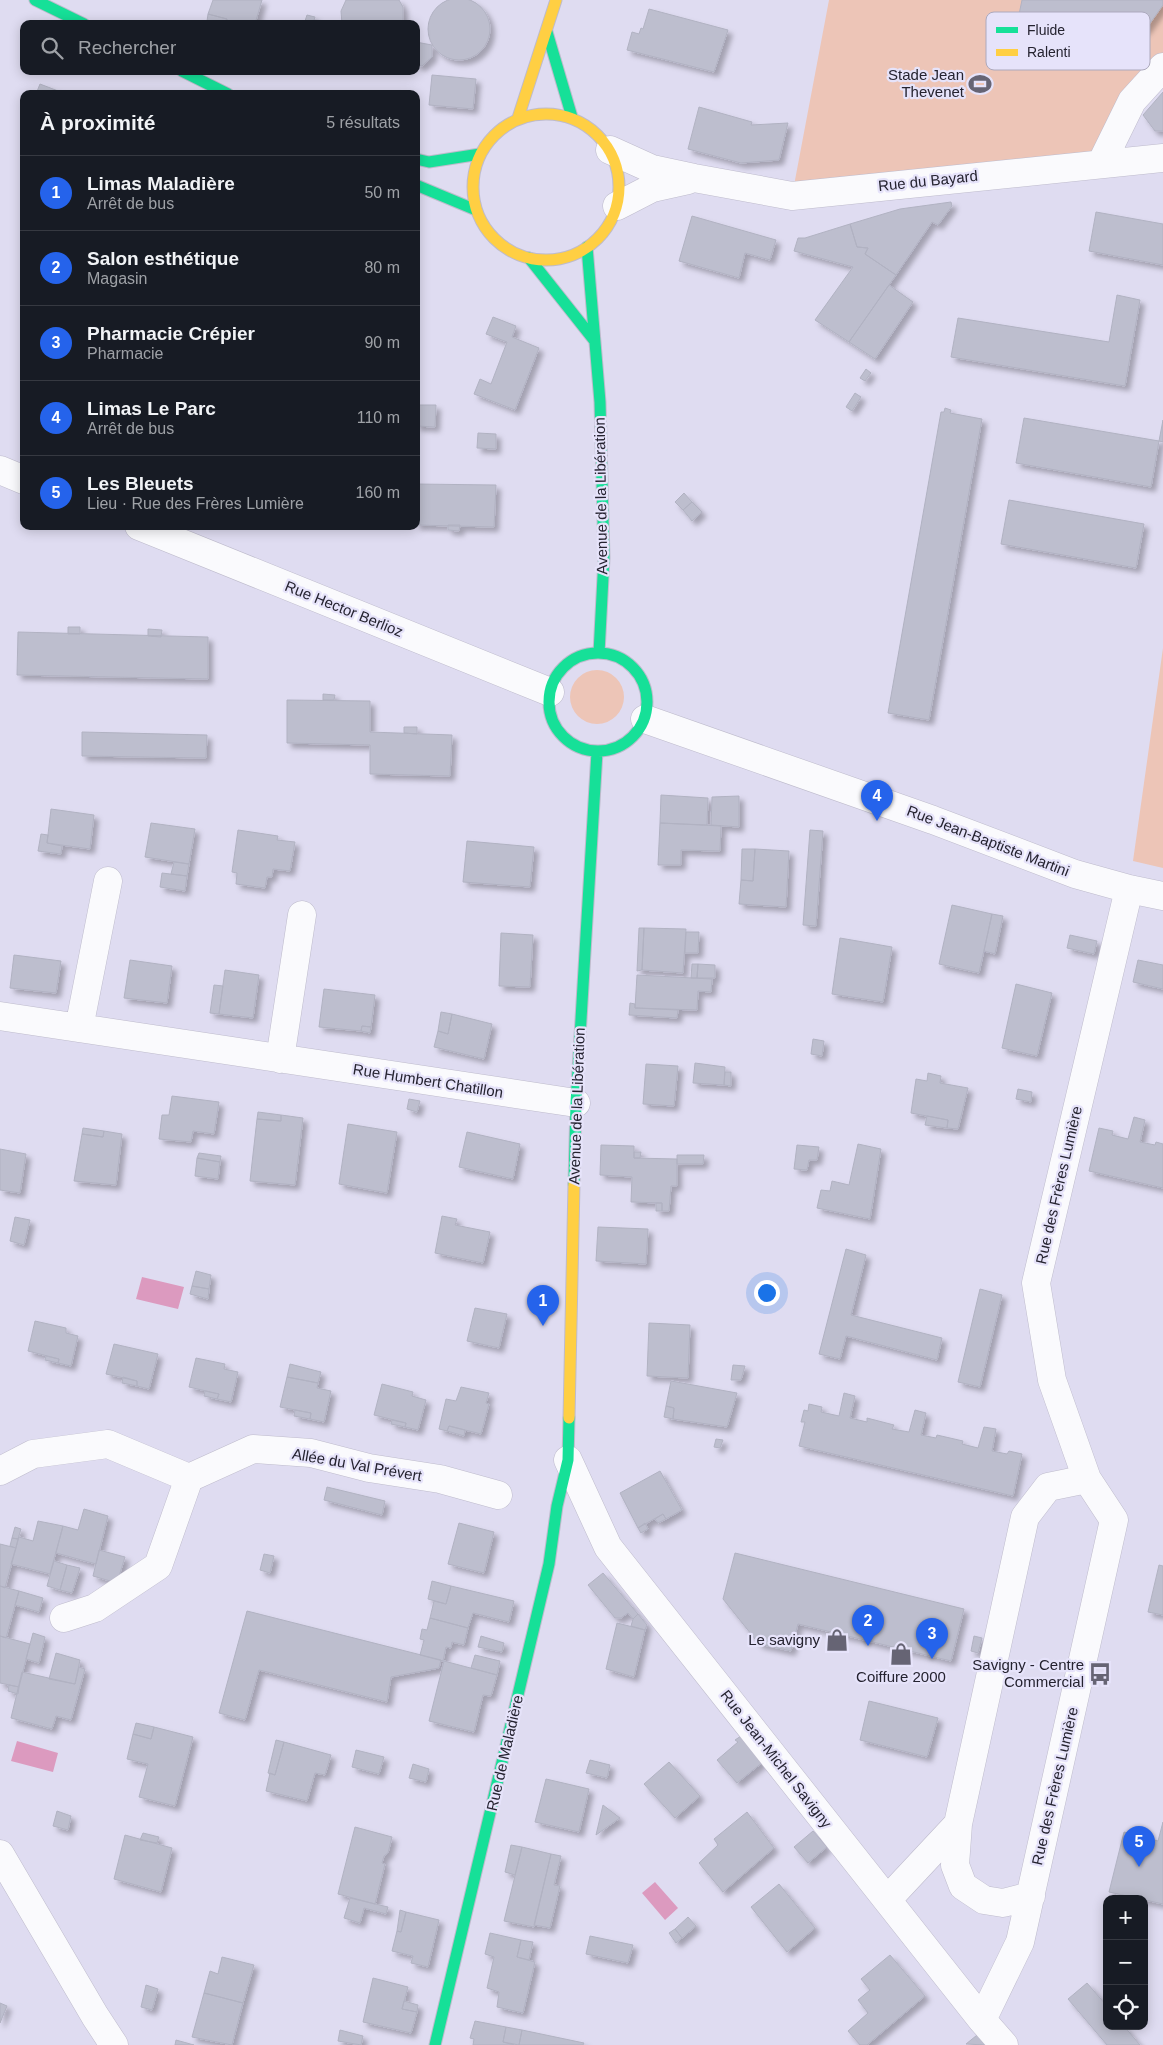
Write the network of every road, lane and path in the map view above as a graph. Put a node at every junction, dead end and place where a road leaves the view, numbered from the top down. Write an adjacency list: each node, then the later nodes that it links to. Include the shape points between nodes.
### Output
1 (35, 0): 3 (main road)
2 (556, 0): 4 (main road)
3 (76, 20)
4 (547, 32): 8 (main road); 9 (main road)
5 (1163, 67): 14 (street, via 1132,101)
6 (190, 75): 7 (main road)
7 (220, 90)
8 (572, 117): 9 (main road, via 554,113); 10 (main road, via 600,136)
9 (518, 118): 11 (main road, via 490,139)
10 (610, 150): 15 (street, Rue du Bayard, via 652,168); 17 (main road, via 617,168)
11 (480, 154): 13 (main road, via 429,162); 18 (main road, via 472,191)
12 (1163, 158): 14 (street, Rue du Bayard)
13 (420, 160)
14 (1101, 164): 15 (street, Rue du Bayard, via 792,196)
15 (694, 178): 17 (street, Rue du Bayard, via 652,188)
16 (420, 187): 18 (main road)
17 (617, 206): 19 (main road, via 600,236)
18 (476, 210): 20 (main road, via 487,232 506,249)
19 (587, 248): 20 (main road, via 569,257); 21 (main road, Avenue de la Libération)
20 (529, 258): 21 (main road)
21 (594, 340): 25 (main road, Avenue de la Libération, via 600,402 604,558)
22 (0, 470): 23 (street)
23 (20, 478)
24 (149, 530): 26 (street, Rue Hector Berlioz)
25 (599, 653): 26 (main road, via 582,656 568,664 556,676); 27 (main road, via 614,655 628,662 639,674 646,688 648,704)
26 (550, 692): 28 (main road, via 552,720 559,733 570,743)
27 (645, 719): 28 (main road, via 638,732 626,743 612,750); 30 (street, Rue Jean-Baptiste Martini, via 933,820 1075,874)
28 (597, 752): 36 (main road, Avenue de la Libération)
29 (108, 881): 34 (street)
30 (1129, 889): 31 (street, Rue Jean-Baptiste Martini); 40 (street, Rue des Frères Lumière, via 1036,1283 1052,1380)
31 (1163, 896)
32 (302, 915): 35 (street)
33 (0, 1016): 34 (street, Rue Humbert Chatillon)
34 (79, 1028): 35 (street, Rue Humbert Chatillon)
35 (280, 1059): 36 (street, Rue Humbert Chatillon)
36 (576, 1103): 37 (main road, Avenue de la Libération)
37 (568, 1460): 46 (street, Rue Jean-Michel Savigny, via 608,1547); 49 (main road, Rue de Maladière, via 557,1506 549,1564)
38 (0, 1471): 39 (street, via 33,1454 108,1444)
39 (189, 1478): 41 (street, Allée du Val Prévert, via 253,1449 311,1453 369,1468 440,1479); 42 (street, via 158,1566 94,1608)
40 (1087, 1479): 43 (street, via 1048,1487 1025,1517); 45 (street, Rue des Frères Lumière, via 1114,1520)
41 (498, 1495)
42 (64, 1618)
43 (958, 1824): 45 (street, via 955,1865 963,1886 984,1900 1003,1903); 46 (street)
44 (0, 1854): 48 (street)
45 (1031, 1896): 47 (street, Rue des Frères Lumière, via 1020,1942)
46 (887, 1900): 47 (street, Rue Jean-Michel Savigny)
47 (982, 2020): 50 (street, Rue Jean-Michel Savigny)
48 (114, 2045)
49 (436, 2045)
50 (1004, 2045)

